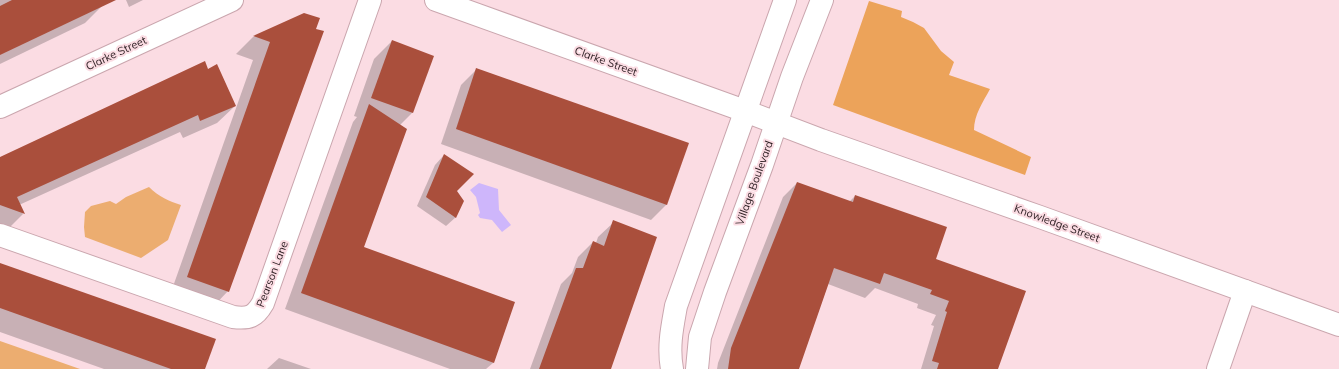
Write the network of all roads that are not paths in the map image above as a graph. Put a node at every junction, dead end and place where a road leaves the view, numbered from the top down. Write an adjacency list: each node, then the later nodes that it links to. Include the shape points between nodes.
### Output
1 (232, 0): 6 (street, Clarke Street)
2 (370, 0): 9 (street, Pearson Lane, via 263,303 259,311 251,317 232,317)
3 (436, 0): 7 (street, Clarke Street)
4 (785, 0): 7 (street)
5 (822, 0): 8 (street, Village Boulevard)
6 (0, 107)
7 (746, 111): 8 (street, Clarke Street); 12 (street, via 676,306 669,356)
8 (776, 122): 10 (street, Knowledge Street); 13 (street, Village Boulevard, via 714,292 700,337)
9 (0, 235)
10 (1245, 291): 11 (street, Knowledge Street); 14 (street)
11 (1339, 325)
12 (672, 369)
13 (697, 369)
14 (1218, 369)

